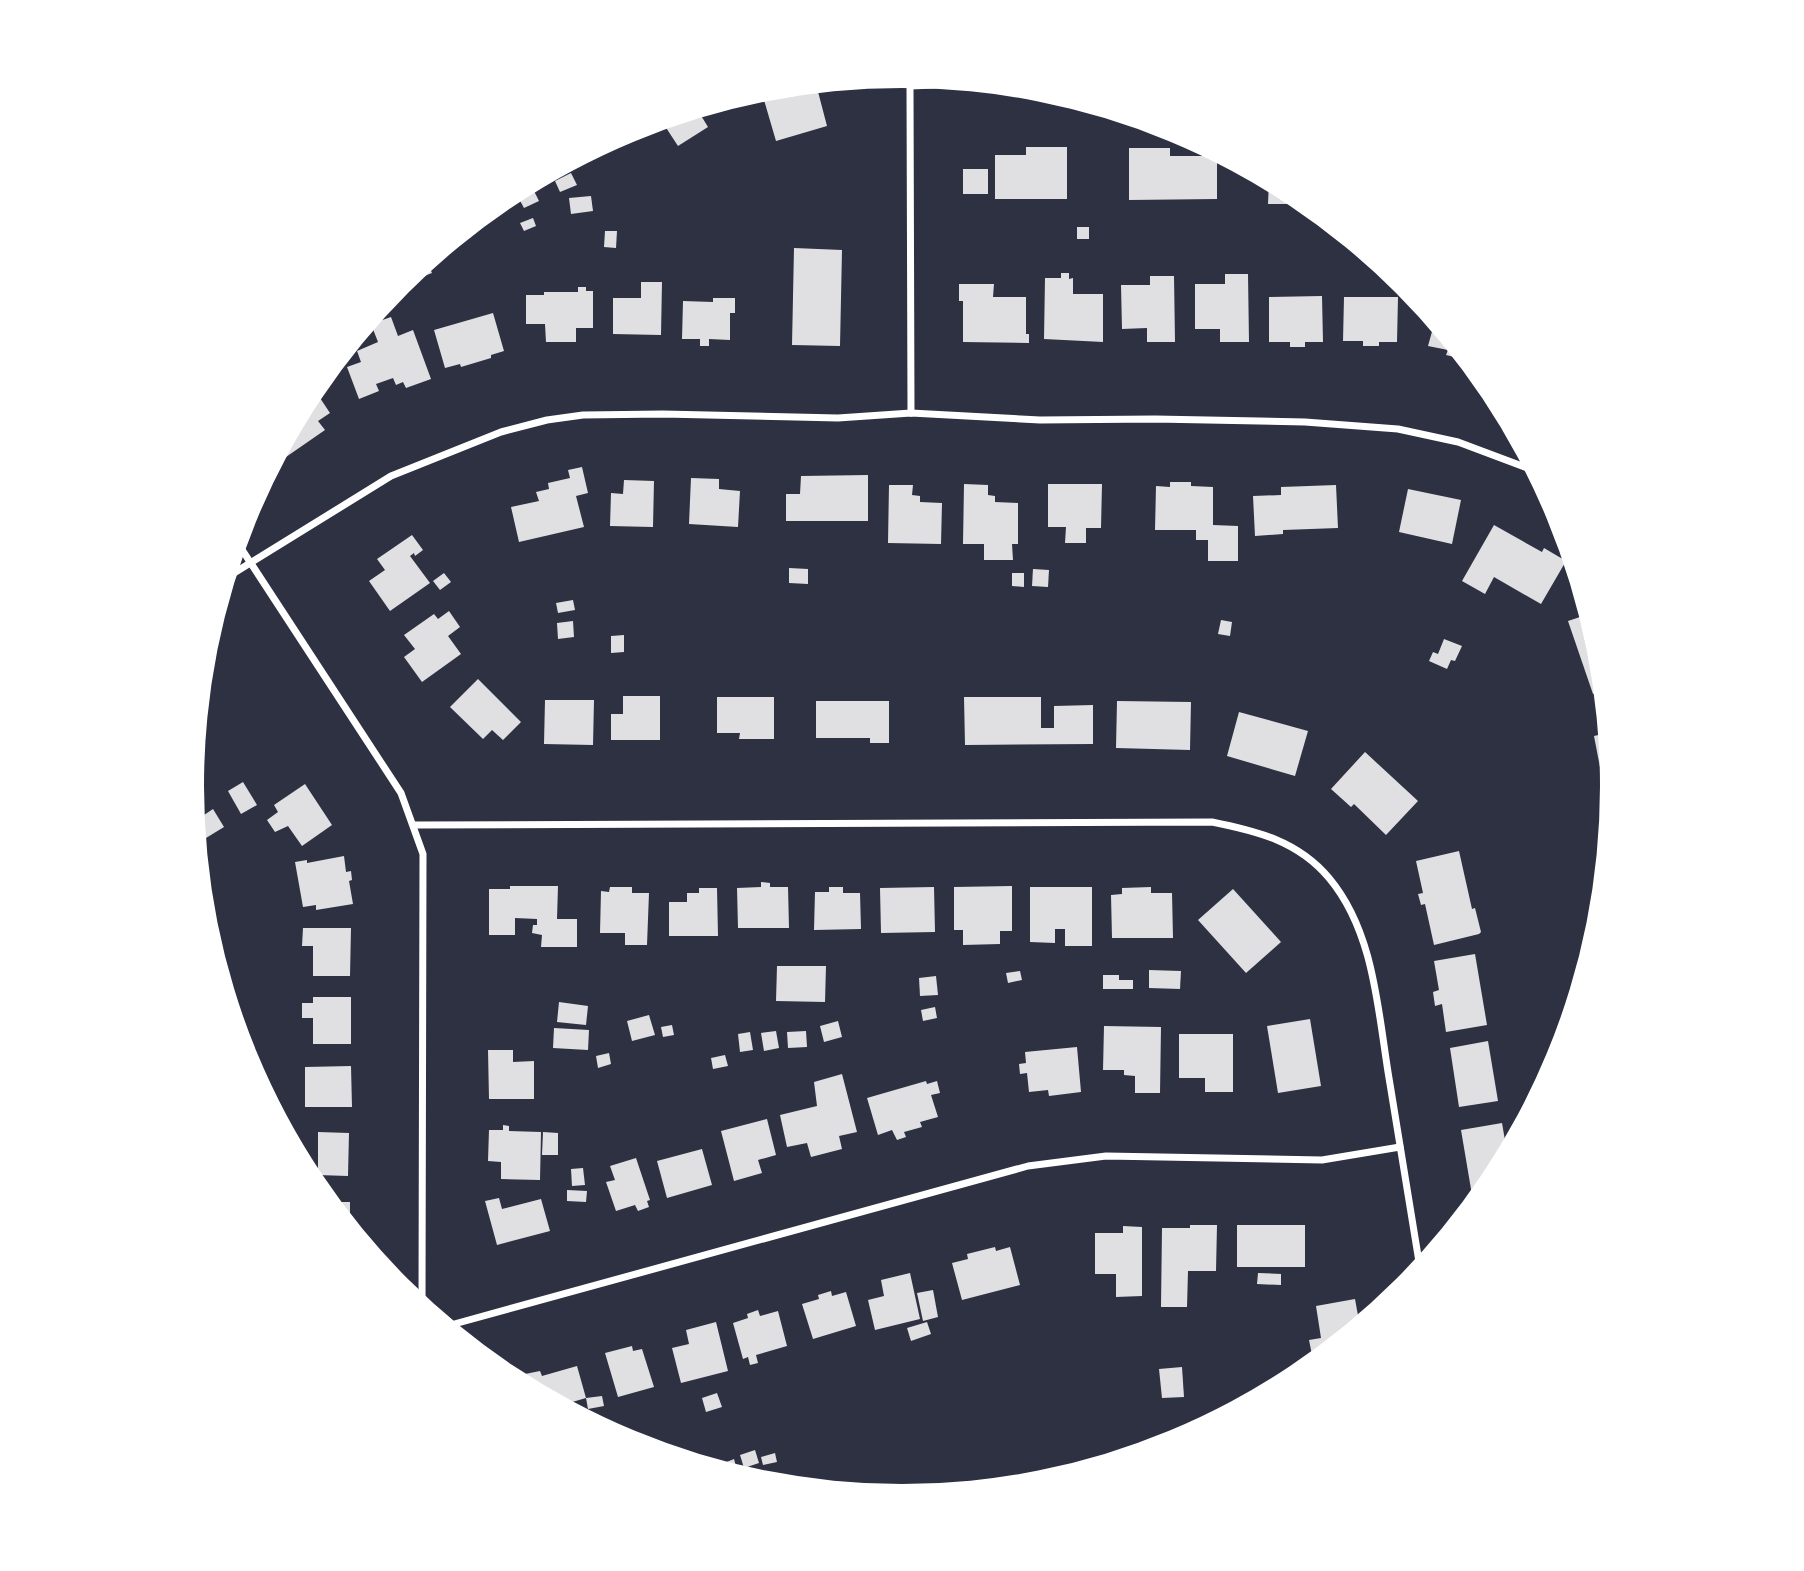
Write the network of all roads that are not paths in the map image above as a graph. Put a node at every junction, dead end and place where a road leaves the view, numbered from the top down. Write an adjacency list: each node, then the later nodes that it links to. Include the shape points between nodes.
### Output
1 (910, 88): 2 (street)
2 (911, 413): 3 (street, via 1040,420 1305,422 1398,429 1458,442); 5 (street, via 838,418 617,414 547,420 501,432 391,476)
3 (1522, 466)
4 (244, 552): 5 (street)
5 (251, 562): 6 (street); 7 (street, via 401,793)
6 (238, 570)
7 (415, 825): 8 (street, via 1212,822 1259,832 1298,850 1329,878 1354,917 1373,979); 10 (street, via 424,854)
8 (1400, 1147): 9 (street); 11 (street, via 1322,1160 1106,1156 1028,1166)
9 (1418, 1256)
10 (422, 1292)
11 (458, 1323)

